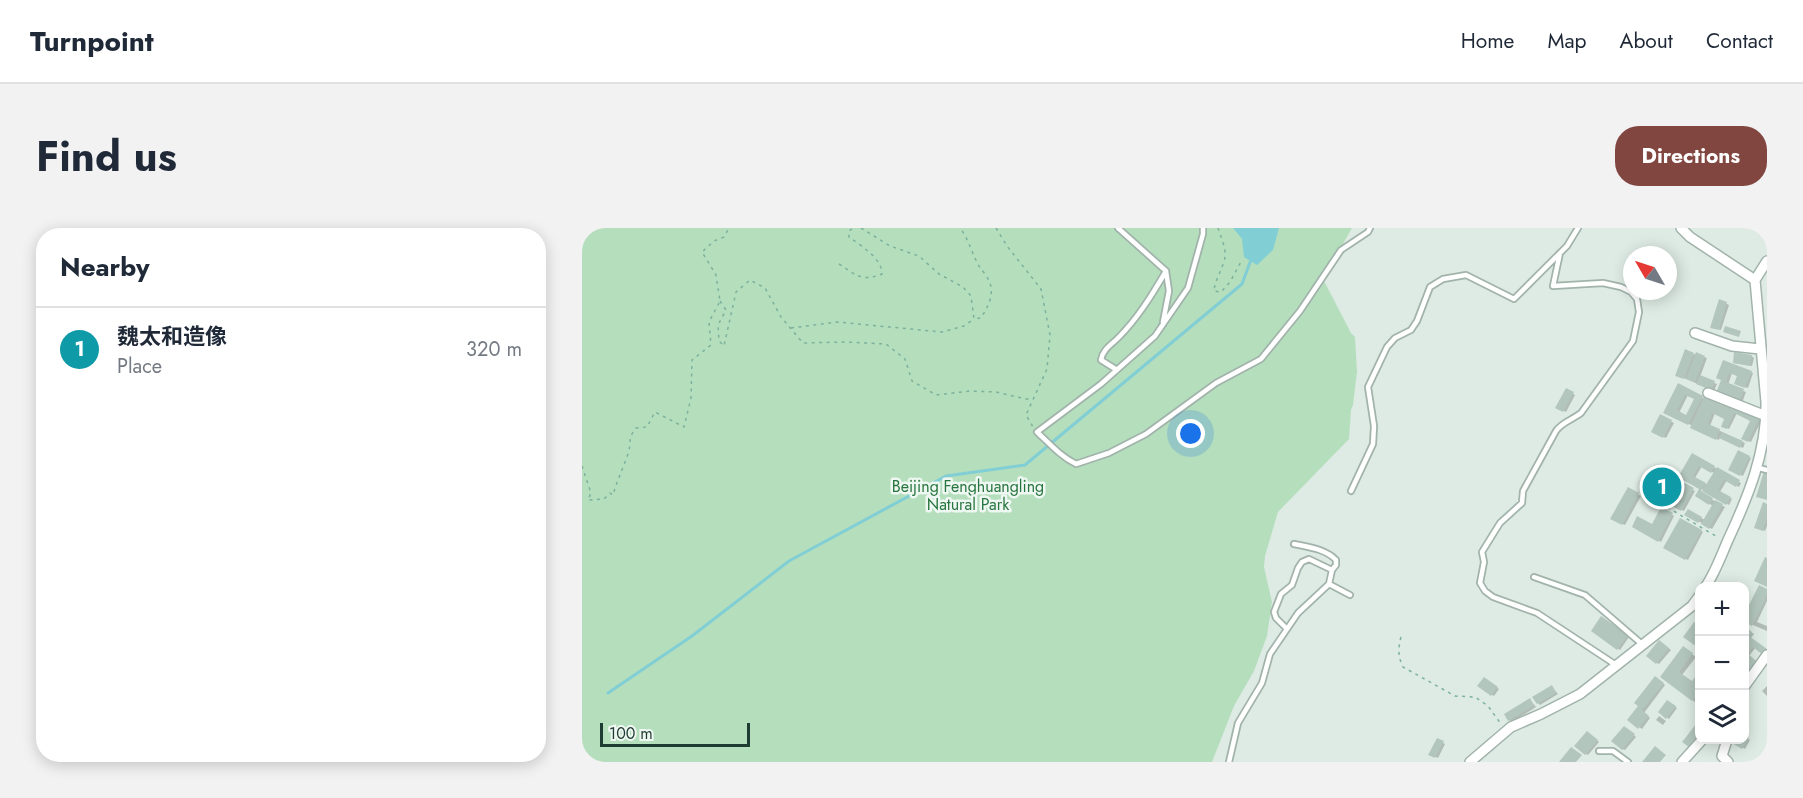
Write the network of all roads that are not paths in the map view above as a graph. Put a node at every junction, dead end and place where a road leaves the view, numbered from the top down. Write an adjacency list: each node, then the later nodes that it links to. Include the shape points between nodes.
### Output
1 (1118, 228): 8 (lane)
2 (1203, 228): 10 (lane, via 1188,288)
3 (1370, 228): 13 (lane, via 1341,250 1300,311 1261,358 1216,383 1146,434 1076,464 1054,450 1037,432)
4 (1578, 228): 6 (lane)
5 (1681, 228): 9 (street)
6 (1560, 253): 17 (lane, via 1514,299 1466,275 1443,279 1430,287 1417,321 1387,347 1368,387 1373,444); 28 (lane, via 1553,286 1603,283 1621,287 1637,299 1639,312 1633,341 1581,413 1560,424 1523,491 1522,503 1500,523 1482,552 1480,583 1493,597 1537,613)
7 (1767, 261): 9 (street)
8 (1166, 271): 10 (lane, via 1169,291); 13 (lane, via 1143,310 1102,352 1101,360)
9 (1755, 280): 12 (street)
10 (1161, 327): 13 (lane)
11 (1695, 333): 12 (street, via 1732,346)
12 (1760, 349): 15 (street)
13 (1117, 370)
14 (1708, 393): 15 (street)
15 (1766, 416): 16 (street)
16 (1763, 469): 21 (street)
17 (1351, 491)
18 (1294, 544): 19 (lane, via 1333,556 1336,565)
19 (1332, 570): 22 (lane); 25 (lane, via 1317,561 1302,562 1274,612)
20 (1534, 577): 26 (lane, via 1585,595)
21 (1708, 582)
22 (1329, 584): 23 (lane); 25 (lane)
23 (1350, 595)
24 (1695, 602): 26 (street)
25 (1286, 628): 33 (lane, via 1270,654 1252,702 1238,723)
26 (1643, 645): 28 (street)
27 (1767, 655): 29 (street)
28 (1616, 665): 34 (street, via 1580,694 1510,727)
29 (1749, 680)
30 (1698, 744): 36 (street)
31 (1725, 744): 37 (street, via 1722,756)
32 (1599, 751): 35 (lane, via 1613,752)
33 (1229, 762)
34 (1470, 762)
35 (1628, 762)
36 (1682, 762)
37 (1728, 762)

